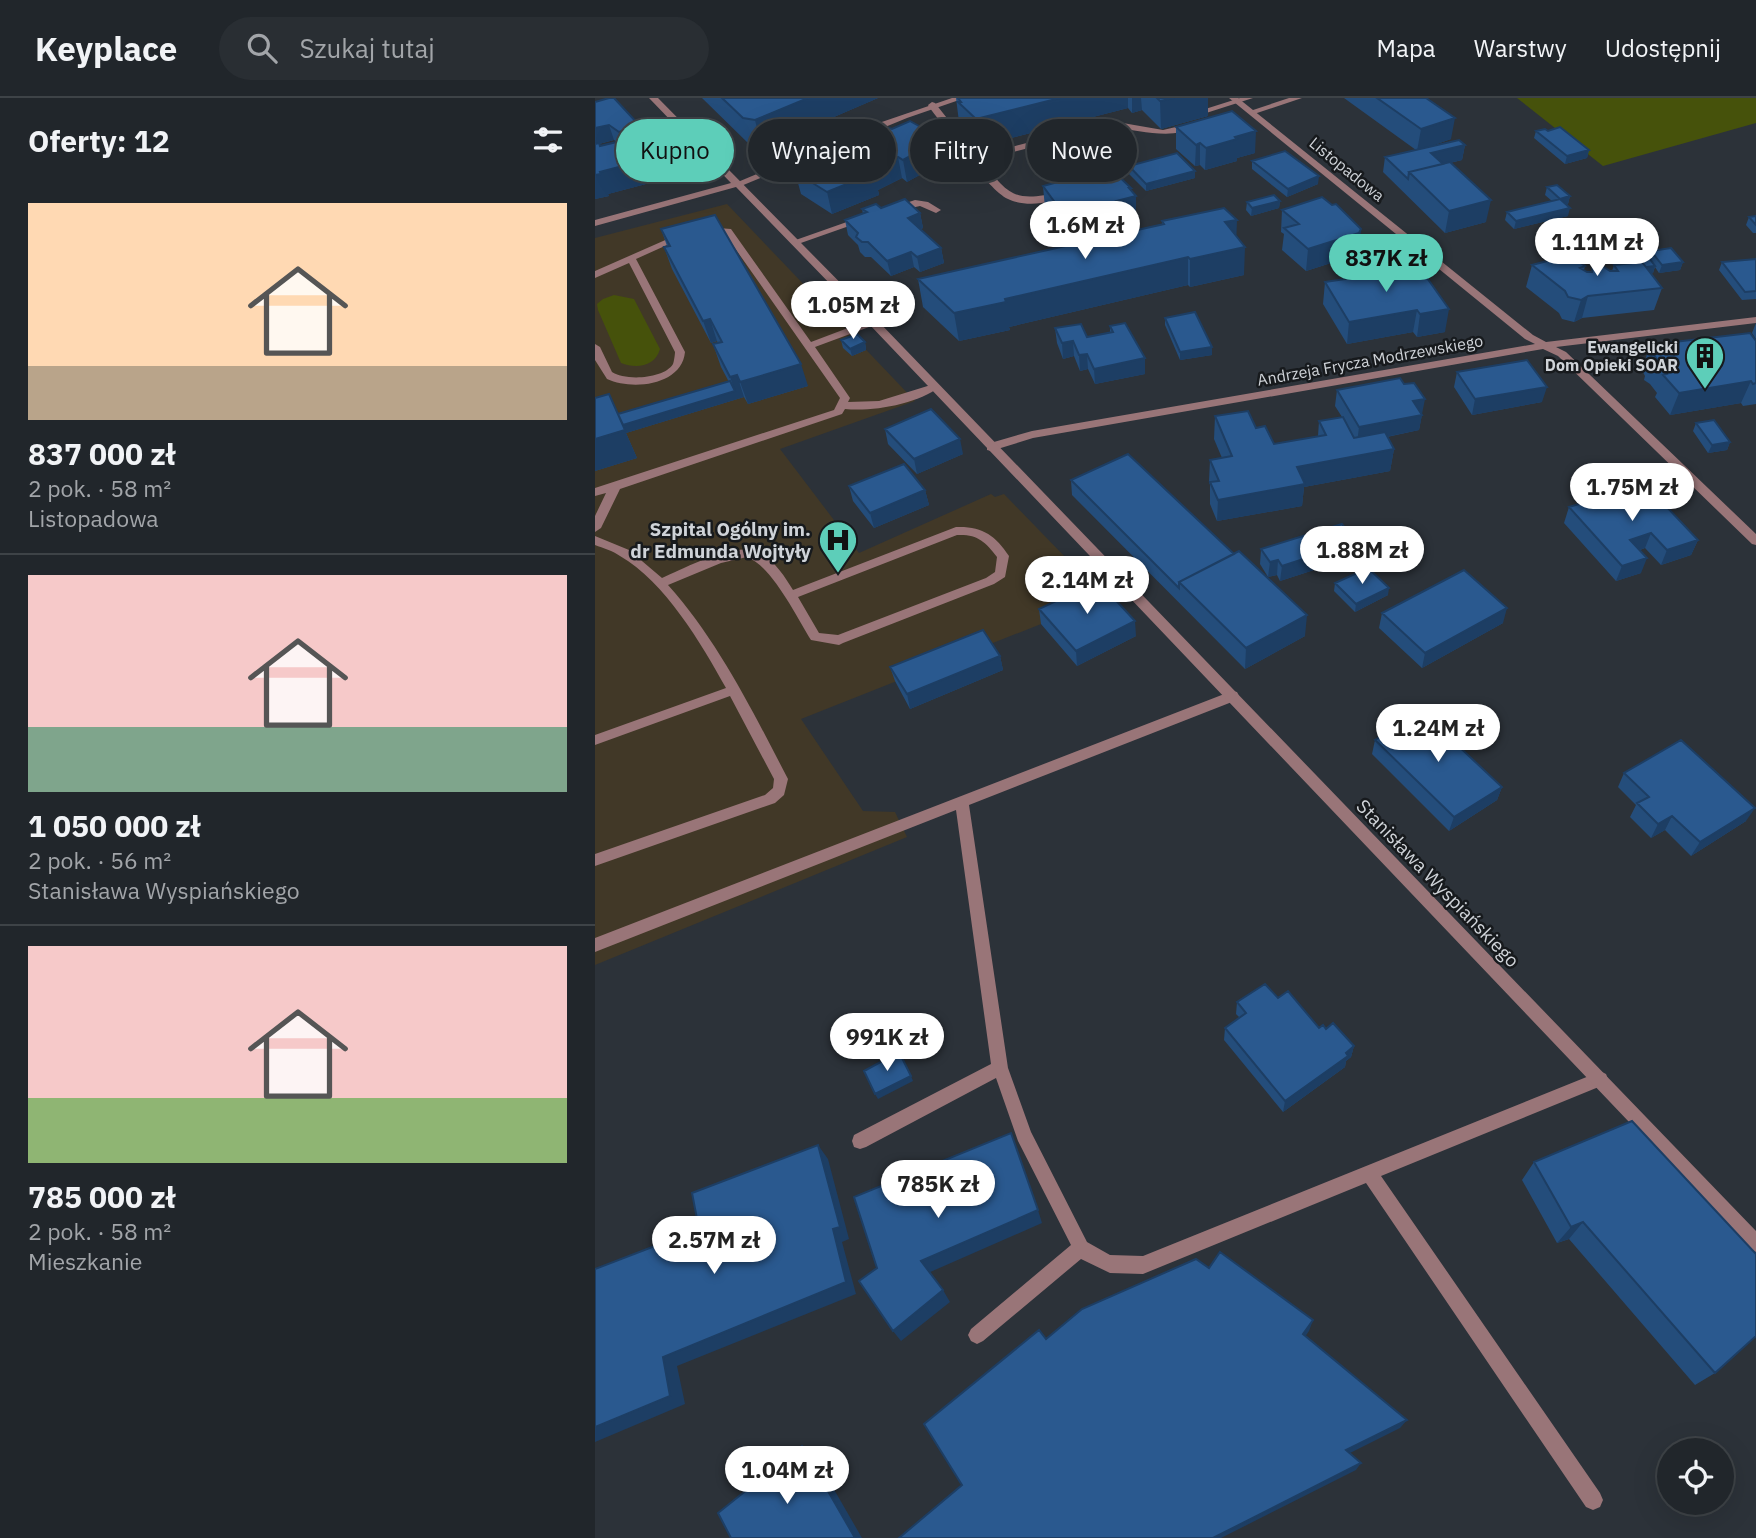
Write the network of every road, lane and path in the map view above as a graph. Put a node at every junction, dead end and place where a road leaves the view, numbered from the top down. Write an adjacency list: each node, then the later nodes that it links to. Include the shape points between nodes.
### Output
1 (653, 98): 14 (street, Stanisława Wyspiańskiego)
2 (961, 98): 6 (street)
3 (1249, 98): 5 (street)
4 (1298, 98): 8 (street)
5 (1235, 99): 7 (street); 8 (street, Listopadowa)
6 (932, 105): 10 (street); 14 (street)
7 (1203, 111)
8 (1250, 111): 9 (street); 25 (street, Listopadowa, via 1529,337)
9 (1235, 114)
10 (943, 119)
11 (1201, 123): 12 (street, via 1163,133 1104,126)
12 (1013, 149)
13 (994, 182): 15 (street, via 1013,200)
14 (738, 184): 19 (street); 20 (street, Stanisława Wyspiańskiego)
15 (1072, 192)
16 (936, 210): 17 (street, via 920,202)
17 (884, 212)
18 (871, 216): 20 (street)
19 (595, 223)
20 (795, 243): 24 (street, Stanisława Wyspiańskiego)
21 (631, 258): 22 (street); 26 (street, via 678,237 705,230 728,231); 27 (street, via 680,352 678,364 663,375 625,383 607,373)
22 (595, 275)
23 (1756, 320): 25 (street, Andrzeja Frycza Modrzewskiego)
24 (873, 323): 26 (street); 28 (street, Stanisława Wyspiańskiego)
25 (1546, 345): 30 (street, Andrzeja Frycza Modrzewskiego, via 1032,435); 35 (street, Listopadowa, via 1562,354)
26 (808, 346): 29 (street, via 845,398)
27 (595, 347)
28 (934, 387): 29 (street, via 883,405); 30 (street, Stanisława Wyspiańskiego)
29 (844, 405): 31 (street, via 838,412)
30 (991, 447): 39 (street, Stanisława Wyspiańskiego)
31 (615, 486): 32 (street); 33 (street)
32 (595, 492)
33 (595, 528)
34 (595, 540): 36 (street, via 614,544)
35 (1756, 541)
36 (660, 583): 37 (street, via 748,553 766,560); 38 (street, via 697,626)
37 (789, 596): 37 (street, via 815,637 839,640 990,581 1001,574 1003,556 985,534 956,531)
38 (733, 690): 40 (street); 42 (street, via 781,779 779,791 770,799)
39 (1232, 696): 41 (street); 45 (street, Stanisława Wyspiańskiego)
40 (595, 740)
41 (962, 801): 43 (street); 44 (street)
42 (595, 860)
43 (595, 945)
44 (1000, 1068): 46 (street); 49 (street, via 1024,1135)
45 (1600, 1079): 47 (street); 48 (street, Stanisława Wyspiańskiego)
46 (860, 1141)
47 (1369, 1173): 49 (street, via 1143,1265 1118,1268 1096,1261); 51 (street)
48 (1756, 1243)
49 (1080, 1248): 50 (street)
50 (977, 1335)
51 (1593, 1500)

